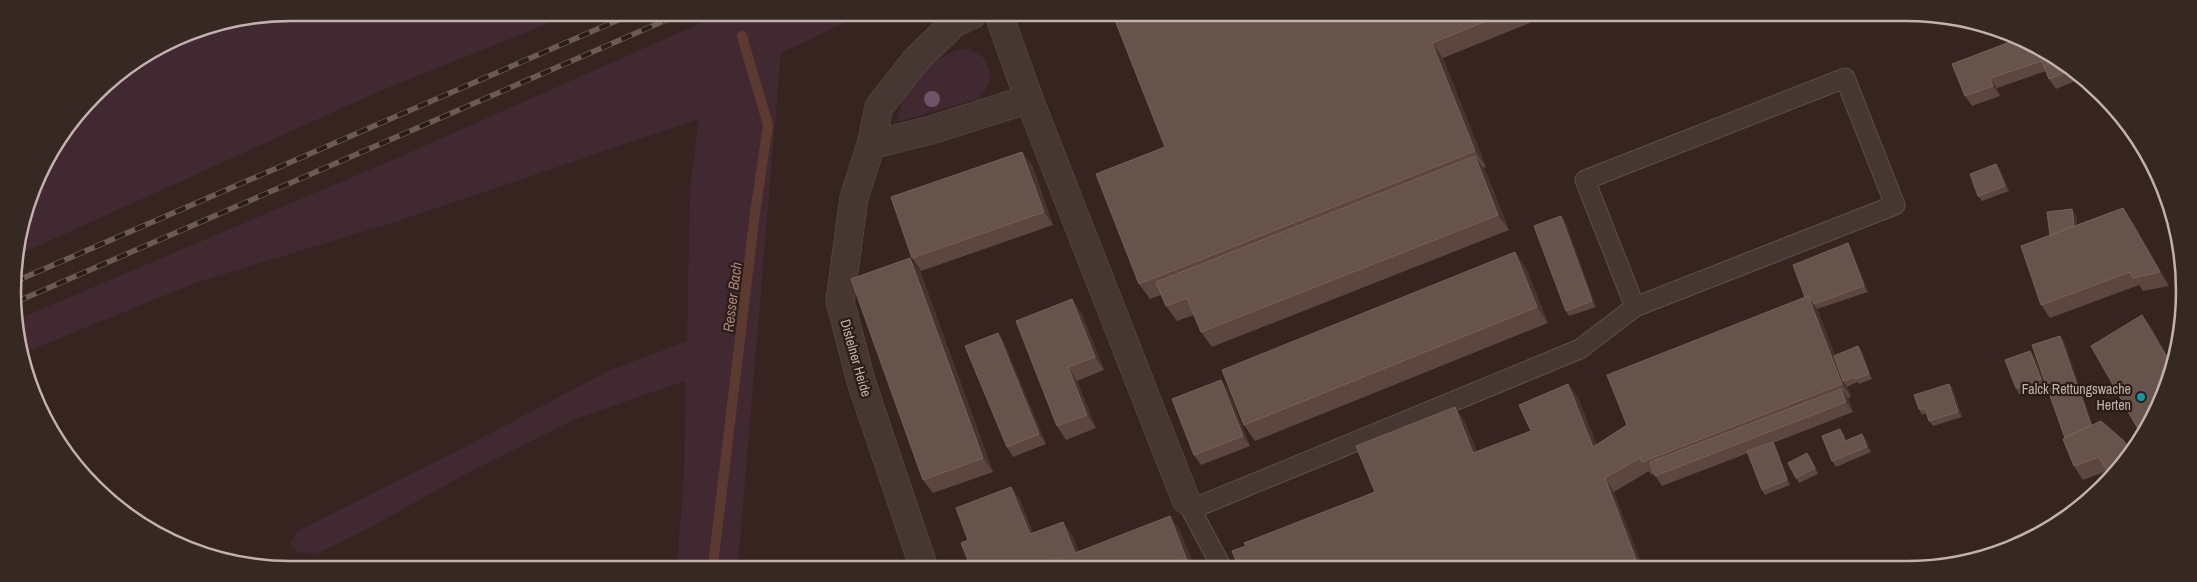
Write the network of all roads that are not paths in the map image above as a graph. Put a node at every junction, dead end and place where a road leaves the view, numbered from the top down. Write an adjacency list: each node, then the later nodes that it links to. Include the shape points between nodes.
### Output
1 (959, 21): 4 (street, Distelner Heide, via 915,60 879,107)
2 (1001, 21): 3 (street)
3 (1030, 99): 4 (street); 6 (street)
4 (871, 145): 7 (street, Distelner Heide, via 854,198 840,301 861,381)
5 (1635, 307): 5 (lane, via 1895,205 1845,78 1585,180); 6 (lane, via 1580,348)
6 (1189, 504): 8 (lane)
7 (922, 561)
8 (1218, 561)

